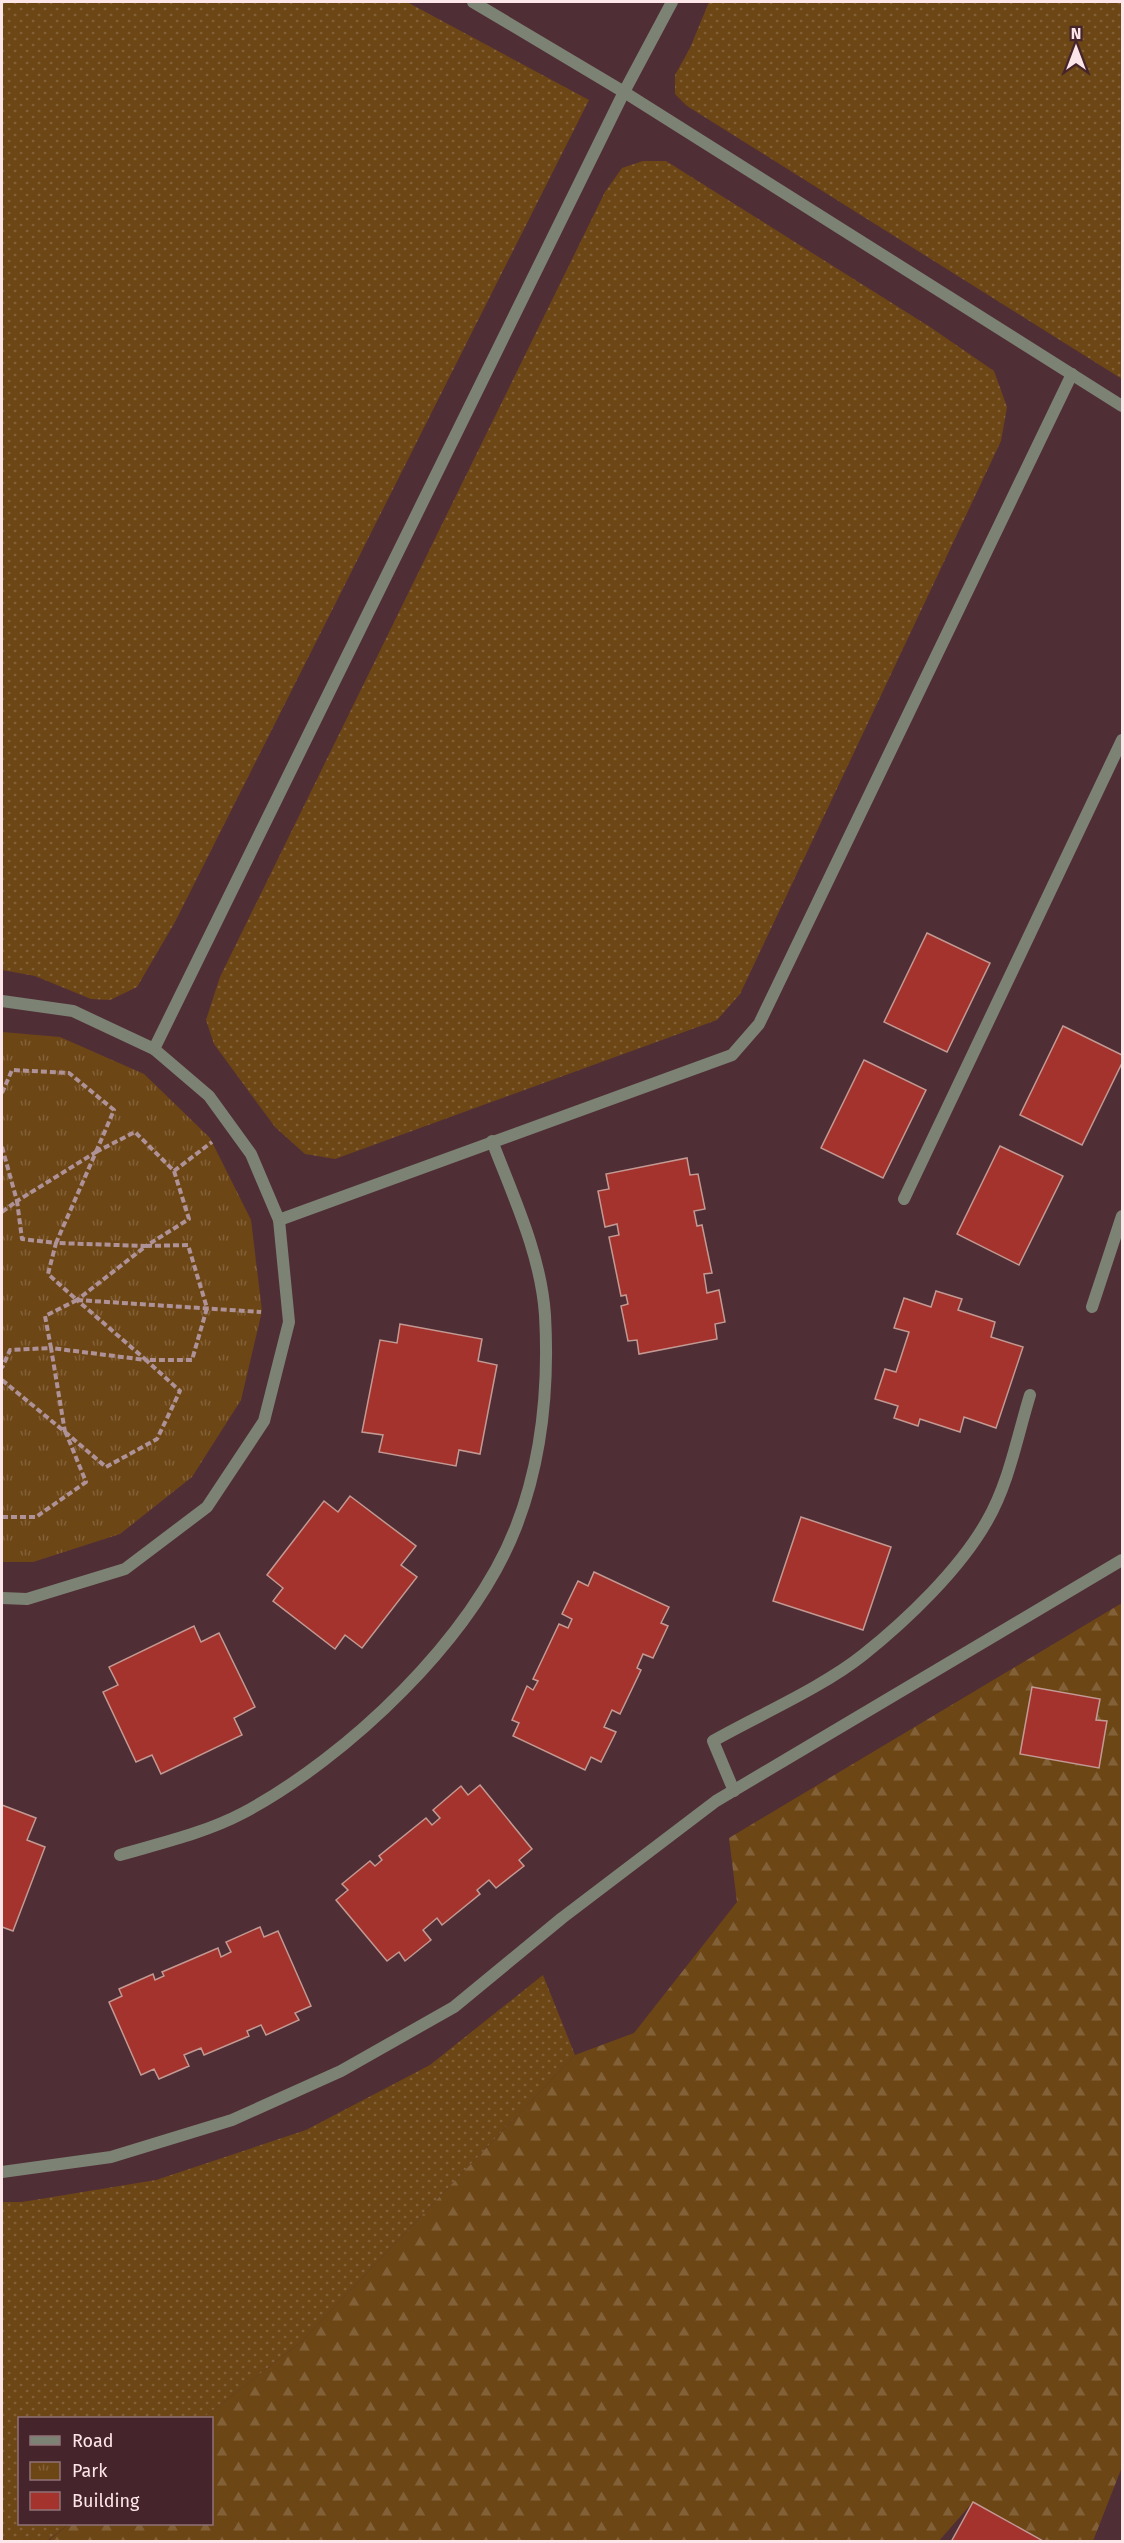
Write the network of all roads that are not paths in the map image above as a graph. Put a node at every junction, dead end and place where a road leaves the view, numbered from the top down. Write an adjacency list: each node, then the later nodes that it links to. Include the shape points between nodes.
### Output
1 (473, 2): 3 (street)
2 (672, 2): 3 (street)
3 (624, 92): 4 (street); 8 (street)
4 (1072, 374): 5 (street); 9 (street, via 759,1024 732,1055)
5 (1122, 406)
6 (1122, 740): 10 (street)
7 (2, 1001): 8 (street, via 73,1011)
8 (154, 1049): 12 (street, via 209,1096 232,1127 251,1154)
9 (492, 1141): 12 (street); 18 (street, via 524,1223 535,1264 545,1313 546,1368 543,1419 533,1473 516,1527 486,1586 446,1642 404,1686 361,1730 301,1776 243,1813 194,1833)
10 (904, 1199)
11 (1122, 1216): 13 (street)
12 (279, 1220): 16 (street, via 289,1322 264,1421 207,1507 125,1569 27,1599)
13 (1092, 1307)
14 (1030, 1395): 17 (street, via 1002,1488 987,1521 927,1596 863,1655 712,1741)
15 (1122, 1560): 17 (street)
16 (2, 1598)
17 (734, 1791): 19 (street, via 562,1918 454,2007 341,2071 232,2120 111,2157)
18 (120, 1855)
19 (2, 2172)

